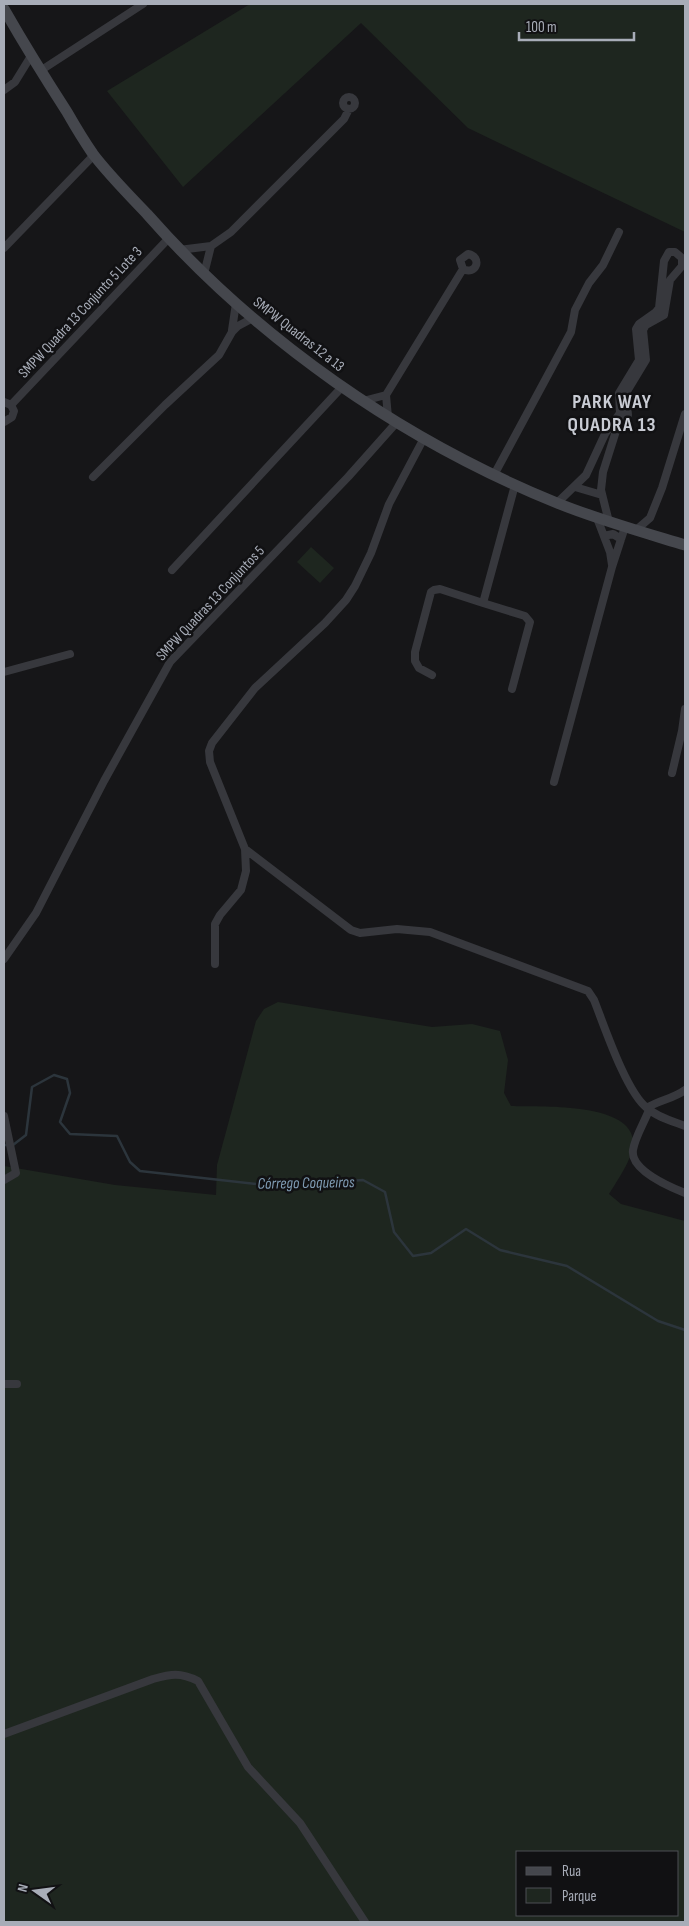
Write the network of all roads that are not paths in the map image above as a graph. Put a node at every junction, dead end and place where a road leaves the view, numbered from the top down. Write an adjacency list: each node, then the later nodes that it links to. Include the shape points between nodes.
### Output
1 (142, 4): 4 (street)
2 (4, 9): 3 (street, SMPW Quadras 12 a 13)
3 (31, 56): 4 (street, SMPW Quadras 12 a 13); 5 (street, via 15,82)
4 (40, 71): 7 (street, SMPW Quadras 12 a 13)
5 (4, 90)
6 (349, 109): 10 (street, via 344,119 231,232)
7 (94, 155): 9 (street, SMPW Quadras 12 a 13); 11 (street)
8 (619, 232): 26 (street, via 575,310 571,332)
9 (168, 239): 12 (street, SMPW Quadras 12 a 13); 21 (street, SMPW Quadra 13 Conjunto 5 Lote 3)
10 (211, 246): 12 (street); 14 (street)
11 (4, 248)
12 (179, 250): 14 (street, SMPW Quadras 12 a 13)
13 (463, 269): 19 (street)
14 (204, 274): 15 (street, SMPW Quadras 12 a 13)
15 (236, 303): 16 (street, SMPW Quadras 12 a 13); 17 (street)
16 (253, 318): 17 (street); 18 (street, SMPW Quadras 12 a 13)
17 (232, 332): 27 (street, via 219,355)
18 (342, 387): 20 (street, SMPW Quadras 12 a 13); 41 (street)
19 (386, 395): 20 (street); 23 (street)
20 (363, 401): 23 (street, SMPW Quadras 12 a 13)
21 (7, 403): 24 (street, SMPW Quadra 13 Conjunto 5 Lote 3, via 14,414)
22 (685, 414): 33 (street)
23 (392, 419): 25 (street, SMPW Quadras 12 a 13); 51 (street, SMPW Quadras 13 Conjuntos 5, via 348,477 170,662 36,913)
24 (4, 422)
25 (424, 438): 26 (street, SMPW Quadras 12 a 13); 50 (street, via 389,504 371,553 346,600 255,688 212,743 210,762)
26 (494, 476): 28 (street, SMPW Quadras 12 a 13)
27 (93, 477)
28 (515, 485): 31 (street, SMPW Quadras 12 a 13); 42 (street)
29 (574, 487): 30 (street); 30 (street, via 590,469 608,430 620,413 619,394 639,360 636,329 660,308 665,257 669,252 675,252 682,258 682,266 670,280 664,315 643,330 646,360 626,396 628,415 618,427 606,459); 31 (street)
30 (602, 496): 34 (street)
31 (557, 503): 32 (street, SMPW Quadras 12 a 13)
32 (597, 518): 34 (street, SMPW Quadras 12 a 13); 37 (street)
33 (650, 518): 35 (street); 36 (street)
34 (609, 522): 35 (street, SMPW Quadras 12 a 13)
35 (630, 528): 36 (street, SMPW Quadras 12 a 13); 38 (street)
36 (657, 536): 39 (street, SMPW Quadras 12 a 13)
37 (606, 540): 38 (street, via 614,545); 40 (street)
38 (621, 540): 40 (street)
39 (685, 545)
40 (612, 567): 49 (street)
41 (172, 570)
42 (483, 603): 45 (street, via 440,590 432,592 415,656 419,668); 46 (street, via 525,616 530,622)
43 (70, 654): 44 (street)
44 (4, 672)
45 (432, 675)
46 (512, 689)
47 (685, 709): 48 (street)
48 (672, 774)
49 (554, 782)
50 (245, 849): 52 (street, via 246,871 241,890 215,924); 54 (street, via 351,930 360,933 397,929 430,932 588,991 622,1070)
51 (4, 959)
52 (215, 964)
53 (685, 1090): 54 (street)
54 (648, 1109): 56 (street); 58 (street, via 634,1144 634,1160 642,1170)
55 (4, 1116): 57 (street, via 16,1173)
56 (685, 1126)
57 (4, 1180)
58 (685, 1193)
59 (4, 1384): 60 (street)
60 (17, 1384)
61 (4, 1734): 62 (street, via 171,1674 186,1675 198,1681 248,1767 300,1824)
62 (365, 1922)

